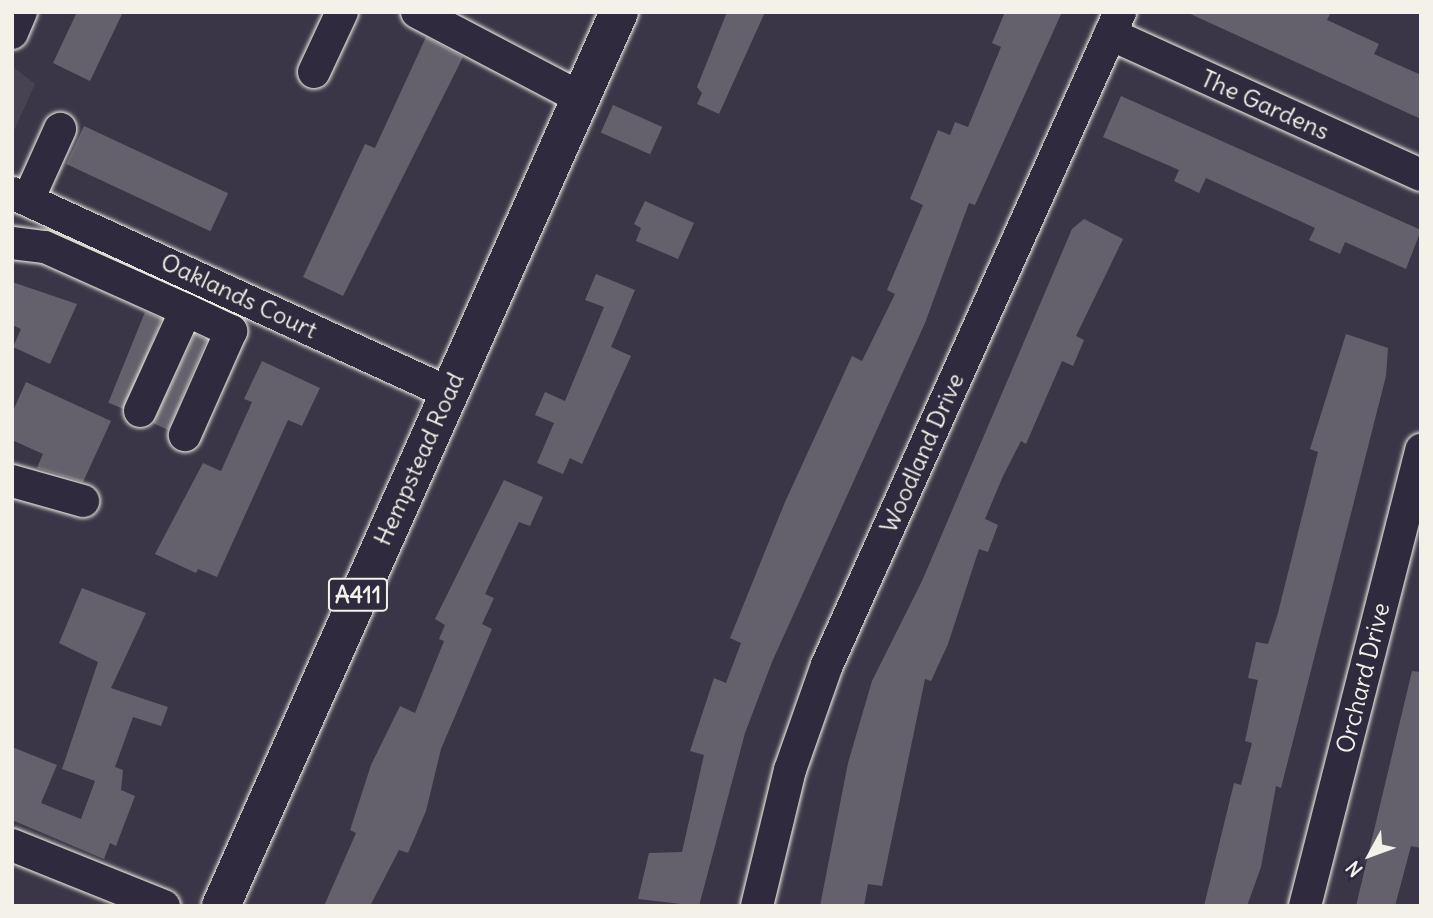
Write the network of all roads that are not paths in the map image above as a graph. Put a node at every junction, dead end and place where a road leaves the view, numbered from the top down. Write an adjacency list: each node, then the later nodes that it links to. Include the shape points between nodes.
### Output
1 (21, 12): 6 (street)
2 (342, 12): 7 (street)
3 (417, 12): 8 (street)
4 (619, 12): 8 (main road, Hempstead Road / A411)
5 (1115, 23): 10 (street, The Gardens); 23 (street, Woodland Drive, via 827,665 790,770)
6 (12, 33)
7 (314, 72)
8 (581, 98): 14 (main road, Hempstead Road / A411)
9 (60, 129): 11 (street)
10 (1421, 175)
11 (20, 196): 14 (street, Oaklands Court)
12 (12, 243): 13 (street, via 45,247)
13 (186, 310): 15 (street); 16 (street, via 231,331)
14 (449, 393): 22 (main road, Hempstead Road / A411)
15 (140, 411)
16 (185, 435)
17 (1421, 450): 24 (street, Orchard Drive)
18 (12, 481): 19 (street)
19 (83, 501)
20 (12, 845): 21 (street)
21 (164, 906)
22 (221, 906)
23 (757, 906)
24 (1304, 906)

